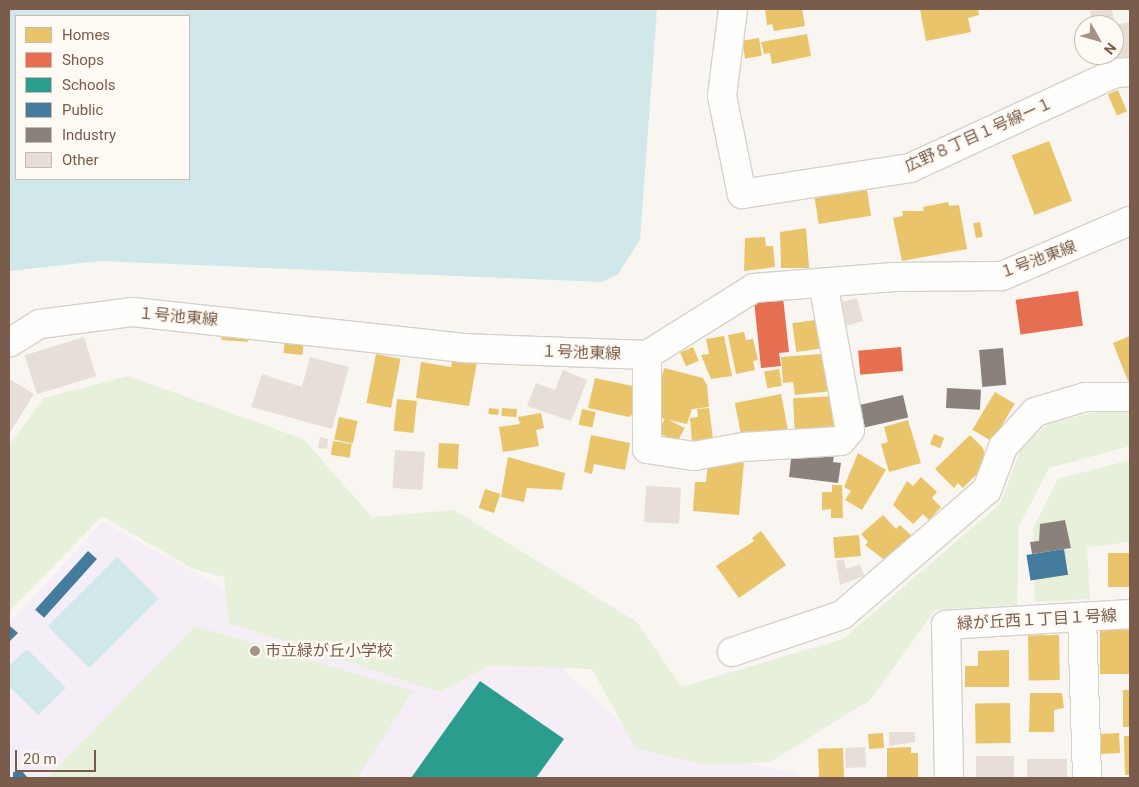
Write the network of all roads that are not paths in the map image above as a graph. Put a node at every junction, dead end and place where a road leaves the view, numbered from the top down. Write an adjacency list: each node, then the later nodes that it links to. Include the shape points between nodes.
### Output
1 (733, 9): 2 (street, 広野８丁目１号線ー１, via 722,96 742,194 910,168 1116,73)
2 (1130, 72)
3 (1130, 221): 4 (street, １号池東線, via 1002,276)
4 (823, 282): 6 (street, １号池東線, via 754,288); 6 (street, via 850,430 841,441 743,447 694,456 647,449)
5 (9, 343): 6 (street, １号池東線, via 40,324 133,312 462,348)
6 (647, 355)
7 (1130, 396): 10 (street, via 1086,397 1035,412 1003,447 988,490 842,616)
8 (1130, 614): 9 (street, 緑が丘西１丁目１号線)
9 (1082, 617): 11 (street, 緑が丘西１丁目１号線, via 946,625); 12 (street)
10 (732, 652)
11 (949, 778)
12 (1087, 778)

